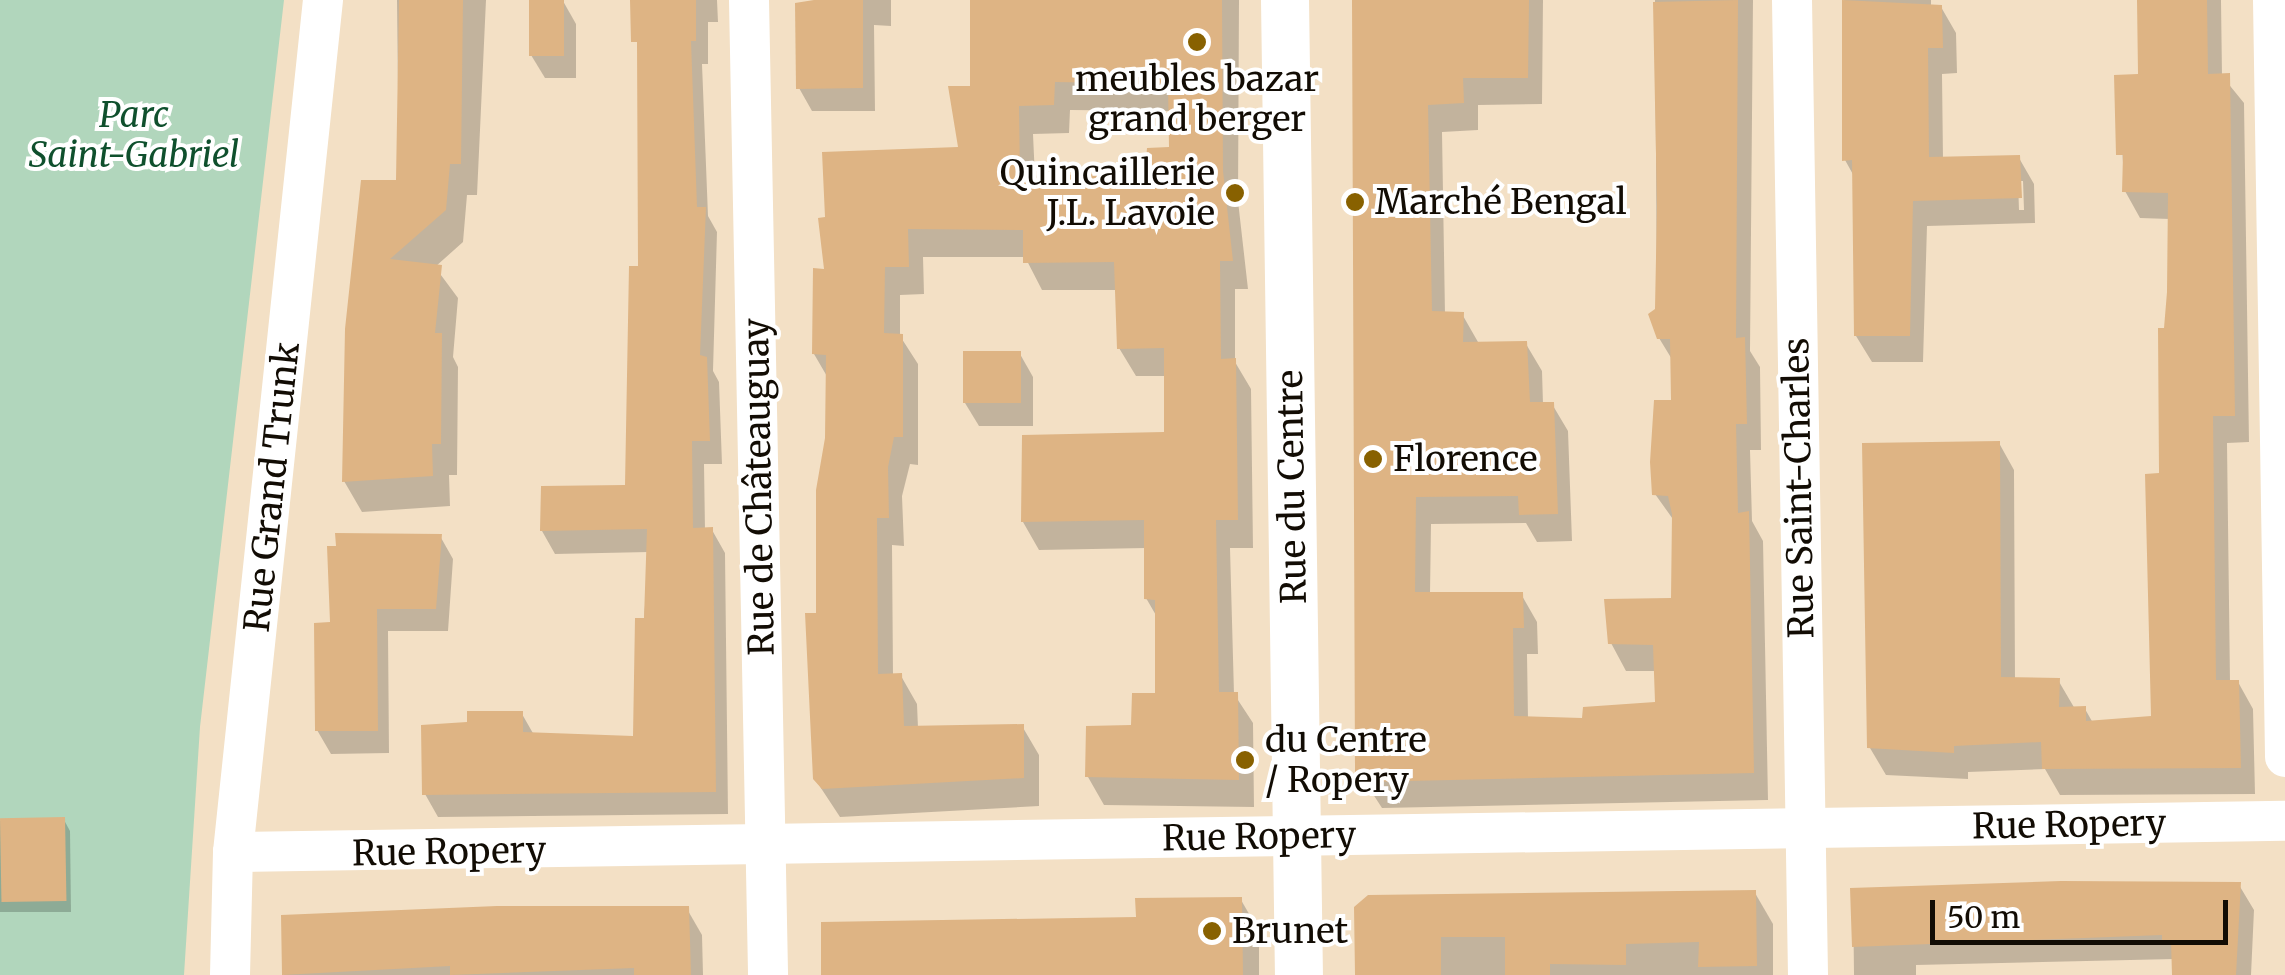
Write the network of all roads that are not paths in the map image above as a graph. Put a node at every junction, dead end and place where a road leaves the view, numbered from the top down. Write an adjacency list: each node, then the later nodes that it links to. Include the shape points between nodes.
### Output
1 (323, 0): 11 (street, Rue Grand Trunk)
2 (748, 0): 10 (street, Rue de Châteauguay)
3 (1285, 0): 9 (street, Rue du Centre)
4 (1792, 0): 8 (street, Rue Saint-Charles)
5 (2273, 0): 6 (street)
6 (2285, 757)
7 (2285, 821): 8 (street, Rue Ropery)
8 (1805, 830): 9 (street, Rue Ropery); 15 (street, Rue Saint-Charles)
9 (1297, 836): 10 (street, Rue Ropery); 14 (street, Rue du Centre)
10 (766, 846): 11 (street, Rue Ropery); 13 (street, Rue de Châteauguay)
11 (233, 852): 12 (street, Rue Grand Trunk)
12 (230, 975)
13 (768, 975)
14 (1299, 975)
15 (1808, 975)

